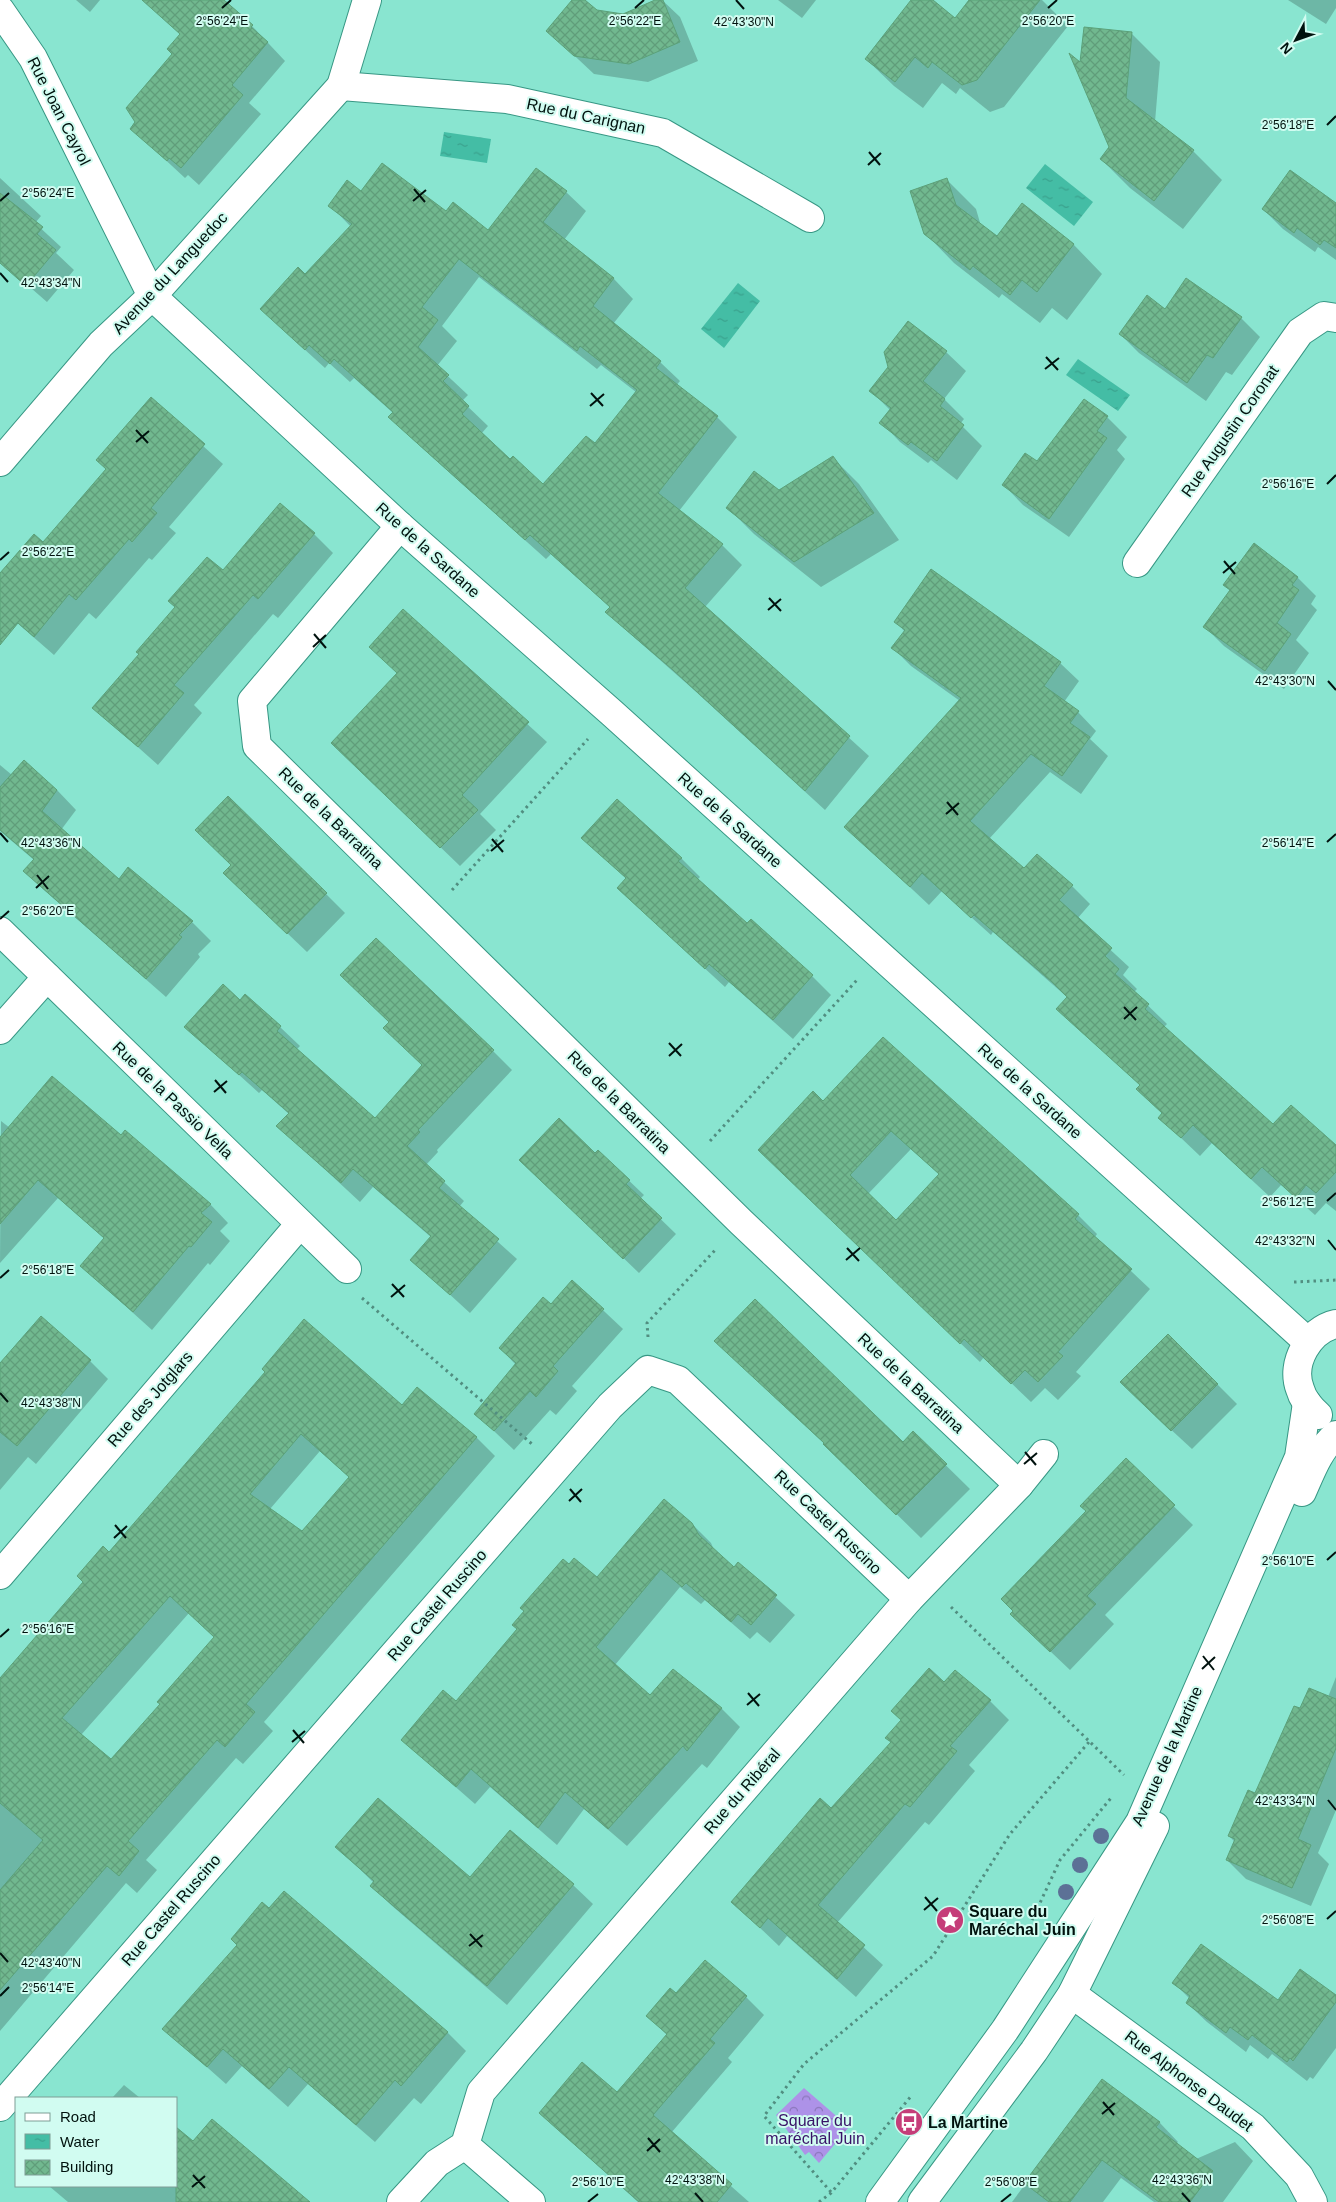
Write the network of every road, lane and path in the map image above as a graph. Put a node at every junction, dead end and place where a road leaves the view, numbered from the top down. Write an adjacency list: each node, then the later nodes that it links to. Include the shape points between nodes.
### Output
1 (367, 0): 3 (street)
2 (0, 10): 5 (street, Rue Joan Cayrol, via 33,58)
3 (341, 86): 4 (street, Rue du Carignan, via 507,99 663,133); 5 (street, Avenue du Languedoc)
4 (810, 218)
5 (152, 296): 7 (street, Avenue du Languedoc, via 102,344); 8 (street, Rue de la Sardane)
6 (1336, 318): 9 (street, Rue Augustin Coronat, via 1324,316 1300,332)
7 (0, 462)
8 (400, 526): 10 (street, Rue de la Sardane); 11 (street, Rue de la Barratina, via 252,702 257,746)
9 (1137, 563)
10 (612, 713): 11 (path); 13 (street, Rue de la Sardane)
11 (429, 915): 16 (street, Rue de la Barratina)
12 (0, 931): 14 (street, Rue de la Passio Vella)
13 (879, 956): 16 (path); 23 (street, Rue de la Sardane)
14 (47, 977): 15 (street); 18 (street, Rue de la Passio Vella)
15 (0, 1030)
16 (686, 1167): 17 (street, Rue de la Barratina)
17 (740, 1222): 24 (path, via 648,1323); 30 (street, Rue de la Barratina)
18 (300, 1224): 19 (street, Rue de la Passio Vella); 31 (street, Rue des Jotglars)
19 (347, 1269): 29 (path, via 345,1284)
20 (1336, 1280): 21 (path)
21 (1295, 1281)
22 (1336, 1324): 23 (street, via 1319,1331)
23 (1308, 1342): 25 (street, via 1300,1356 1297,1372 1299,1388)
24 (648, 1370): 29 (street, Rue Castel Ruscino, via 610,1406); 32 (street, Rue Castel Ruscino, via 678,1380)
25 (1307, 1403): 26 (street); 45 (street, Avenue de la Martine, via 1299,1457 1140,1822 1005,2030)
26 (1336, 1424)
27 (1336, 1434): 37 (street, Avenue de la Martine, via 1314,1466 1162,1812)
28 (1044, 1454): 30 (street, Rue du Ribéral)
29 (557, 1465): 39 (street, Rue Castel Ruscino)
30 (1019, 1485): 32 (street, Rue du Ribéral)
31 (0, 1574)
32 (917, 1590): 33 (path); 40 (street, Rue du Ribéral, via 481,2092)
33 (1089, 1742): 34 (path); 41 (path, via 1010,1834 933,1956 804,2064 764,2116)
34 (1127, 1778)
35 (1115, 1793): 36 (path, via 1060,1860)
36 (1031, 1922)
37 (1072, 1994): 46 (street, Avenue de la Martine, via 1034,2051); 47 (street, Rue Alphonse Daudet, via 1253,2127 1299,2176)
38 (917, 2088): 41 (path)
39 (0, 2107)
40 (465, 2145): 42 (street, via 437,2163); 43 (street)
41 (831, 2193): 44 (path)
42 (401, 2202)
43 (532, 2202)
44 (819, 2202)
45 (880, 2202)
46 (922, 2202)
47 (1313, 2202)

